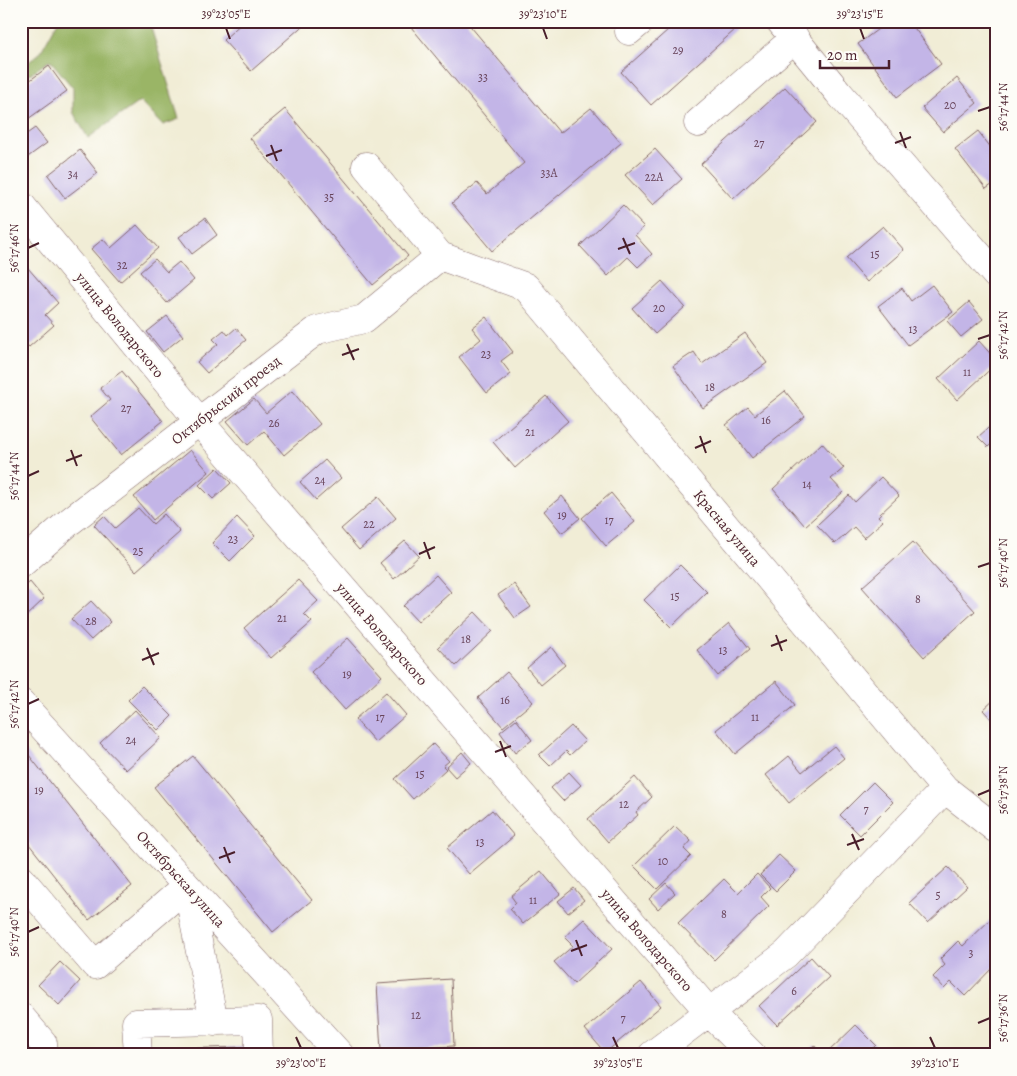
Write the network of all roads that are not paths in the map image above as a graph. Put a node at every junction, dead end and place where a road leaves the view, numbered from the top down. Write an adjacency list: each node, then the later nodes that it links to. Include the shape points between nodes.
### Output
1 (788, 30): 2 (street); 6 (street)
2 (698, 123)
3 (366, 166): 5 (street)
4 (21, 205): 7 (street, улица Володарского)
5 (440, 256): 7 (street, Октябрьский проезд, via 364,319 317,330); 10 (street, Красная улица, via 526,287)
6 (996, 275)
7 (198, 421): 8 (street, Октябрьский проезд, via 69,522); 14 (street, улица Володарского)
8 (21, 564)
9 (21, 703): 13 (street, Октябрьская улица)
10 (945, 789): 11 (street, Красная улица); 14 (street, via 786,954)
11 (996, 829)
12 (21, 879): 13 (street, via 95,965)
13 (187, 886): 16 (street); 20 (street, Октябрьская улица)
14 (710, 1013): 21 (street); 22 (street, улица Володарского)
15 (21, 1017): 17 (street, via 43,1043)
16 (214, 1022): 18 (street, via 136,1023); 19 (street, via 258,1020)
17 (44, 1055)
18 (138, 1055)
19 (259, 1055)
20 (340, 1055)
21 (652, 1055)
22 (752, 1055)

